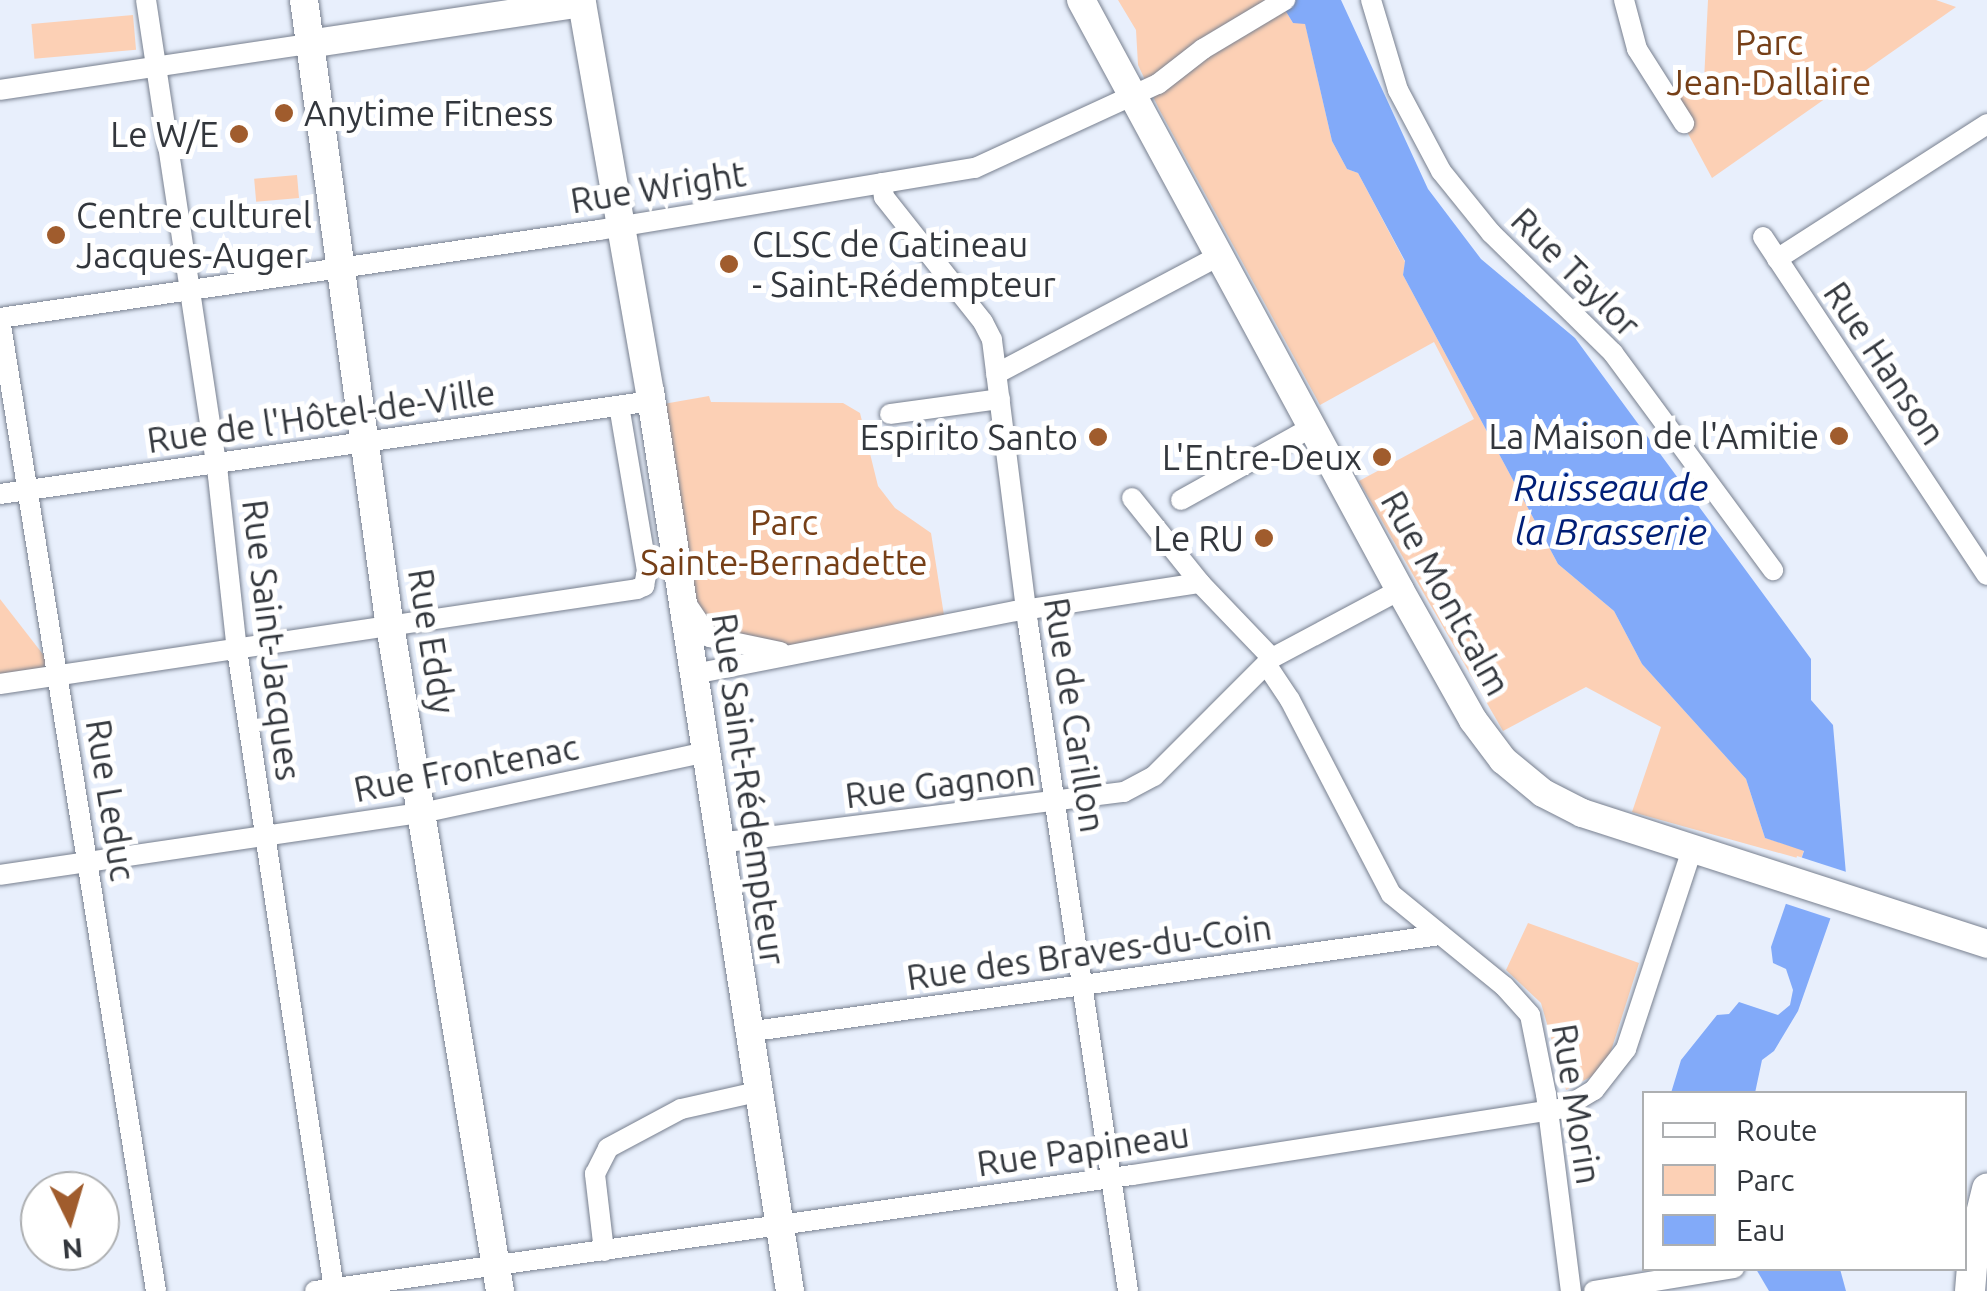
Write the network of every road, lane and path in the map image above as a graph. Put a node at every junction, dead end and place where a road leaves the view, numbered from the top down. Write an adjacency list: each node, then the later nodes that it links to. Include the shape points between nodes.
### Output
1 (146, 0): 9 (street, Rue Saint-Jacques)
2 (304, 0): 8 (main road, Rue Eddy)
3 (1081, 0): 11 (main road, Rue Montcalm)
4 (1370, 0): 34 (street, Rue Taylor, via 1398,90 1441,170 1491,233 1613,353)
5 (1624, 0): 12 (street, via 1637,49)
6 (591, 1): 8 (main road); 15 (main road, Rue Saint-Rédempteur)
7 (1278, 4): 11 (street, Rue Wright)
8 (308, 44): 9 (street); 19 (main road, Rue Eddy)
9 (156, 67): 10 (street); 20 (street, Rue Saint-Jacques)
10 (0, 90)
11 (1135, 96): 14 (street, Rue Wright, via 987,164); 17 (main road, Rue Montcalm)
12 (1684, 123)
13 (1987, 124): 18 (street)
14 (882, 183): 15 (street, Rue Wright); 22 (street, Rue de Carillon, via 884,196 989,332)
15 (620, 226): 19 (street, Rue Wright); 24 (main road, Rue Saint-Rédempteur)
16 (1762, 238): 18 (street, Rue Hanson)
17 (1219, 256): 22 (street); 27 (main road, Rue Montcalm)
18 (1777, 258): 35 (street, Rue Hanson)
19 (338, 269): 20 (street, Rue Wright); 28 (main road, Rue Eddy)
20 (190, 291): 21 (street, Rue Wright); 29 (street, Rue Saint-Jacques)
21 (0, 318): 30 (street, Rue Leduc)
22 (996, 374): 23 (street, Rue de Carillon)
23 (1000, 399): 26 (street); 39 (street, Rue de Carillon)
24 (652, 401): 25 (street, Rue de l'Hôtel-de-Ville); 38 (main road, Rue Saint-Rédempteur)
25 (619, 406): 28 (street, Rue de l'Hôtel-de-Ville); 40 (street, via 647,571 644,586)
26 (890, 414)
27 (1312, 428): 33 (street); 37 (main road, Rue Montcalm)
28 (364, 444): 29 (street, Rue de l'Hôtel-de-Ville); 40 (main road, Rue Eddy)
29 (216, 465): 30 (street, Rue de l'Hôtel-de-Ville); 41 (street, Rue Saint-Jacques)
30 (29, 490): 31 (street, Rue de l'Hôtel-de-Ville); 45 (street, Rue Leduc)
31 (0, 494)
32 (1132, 498): 36 (street, Rue Morin)
33 (1180, 500)
34 (1773, 570)
35 (1987, 576)
36 (1200, 584): 39 (street); 43 (street, Rue Morin)
37 (1400, 590): 43 (street, Rue Gagnon); 52 (main road, Rue Montcalm, via 1473,720 1523,779 1582,813)
38 (682, 592): 42 (street, via 709,636); 44 (main road, Rue Saint-Rédempteur)
39 (1026, 610): 42 (street); 48 (street, Rue de Carillon)
40 (390, 628): 41 (street); 49 (main road, Rue Eddy)
41 (237, 650): 45 (street); 50 (street, Rue Saint-Jacques)
42 (797, 654): 44 (street)
43 (1269, 661): 48 (street, Rue Gagnon, via 1154,776 1124,792); 55 (street, Rue Morin, via 1391,894)
44 (694, 674): 47 (main road, Rue Saint-Rédempteur)
45 (59, 675): 46 (street); 53 (street, Rue Leduc)
46 (0, 684)
47 (706, 752): 49 (street, Rue Frontenac); 51 (main road, Rue Saint-Rédempteur)
48 (1054, 803): 51 (street, Rue Gagnon); 57 (street, Rue de Carillon)
49 (422, 814): 50 (street, Rue Frontenac); 66 (main road, Rue Eddy)
50 (267, 838): 53 (street, Rue Frontenac); 67 (street, Rue Saint-Jacques)
51 (719, 843): 58 (main road, Rue Saint-Rédempteur)
52 (1692, 849): 56 (main road, Rue Montcalm); 60 (street, Rue Papineau, via 1626,1049 1594,1090)
53 (89, 862): 54 (street, Rue Frontenac); 68 (street, Rue Leduc)
54 (0, 874)
55 (1440, 935): 57 (street, Rue des Braves-du-Coin); 60 (street, Rue Morin, via 1530,1015)
56 (1987, 944)
57 (1084, 985): 58 (street, Rue des Braves-du-Coin); 61 (street, Rue de Carillon)
58 (747, 1032): 59 (main road, Rue Saint-Rédempteur)
59 (757, 1092): 63 (main road, Rue Saint-Rédempteur); 64 (street, via 681,1109 608,1148 595,1174)
60 (1548, 1112): 61 (street, Rue Papineau); 71 (street, Rue Morin)
61 (1112, 1178): 63 (street, Rue Papineau); 70 (street, Rue de Carillon)
62 (1987, 1188): 73 (highway)
63 (778, 1226): 64 (street, Rue Papineau); 69 (main road, Rue Saint-Rédempteur)
64 (604, 1251): 66 (street, Rue Papineau)
65 (1716, 1271): 72 (street)
66 (498, 1279): 67 (street, Rue Papineau)
67 (324, 1290)
68 (156, 1291)
69 (790, 1291)
70 (1128, 1291)
71 (1571, 1291)
72 (1594, 1291)
73 (1970, 1291)

